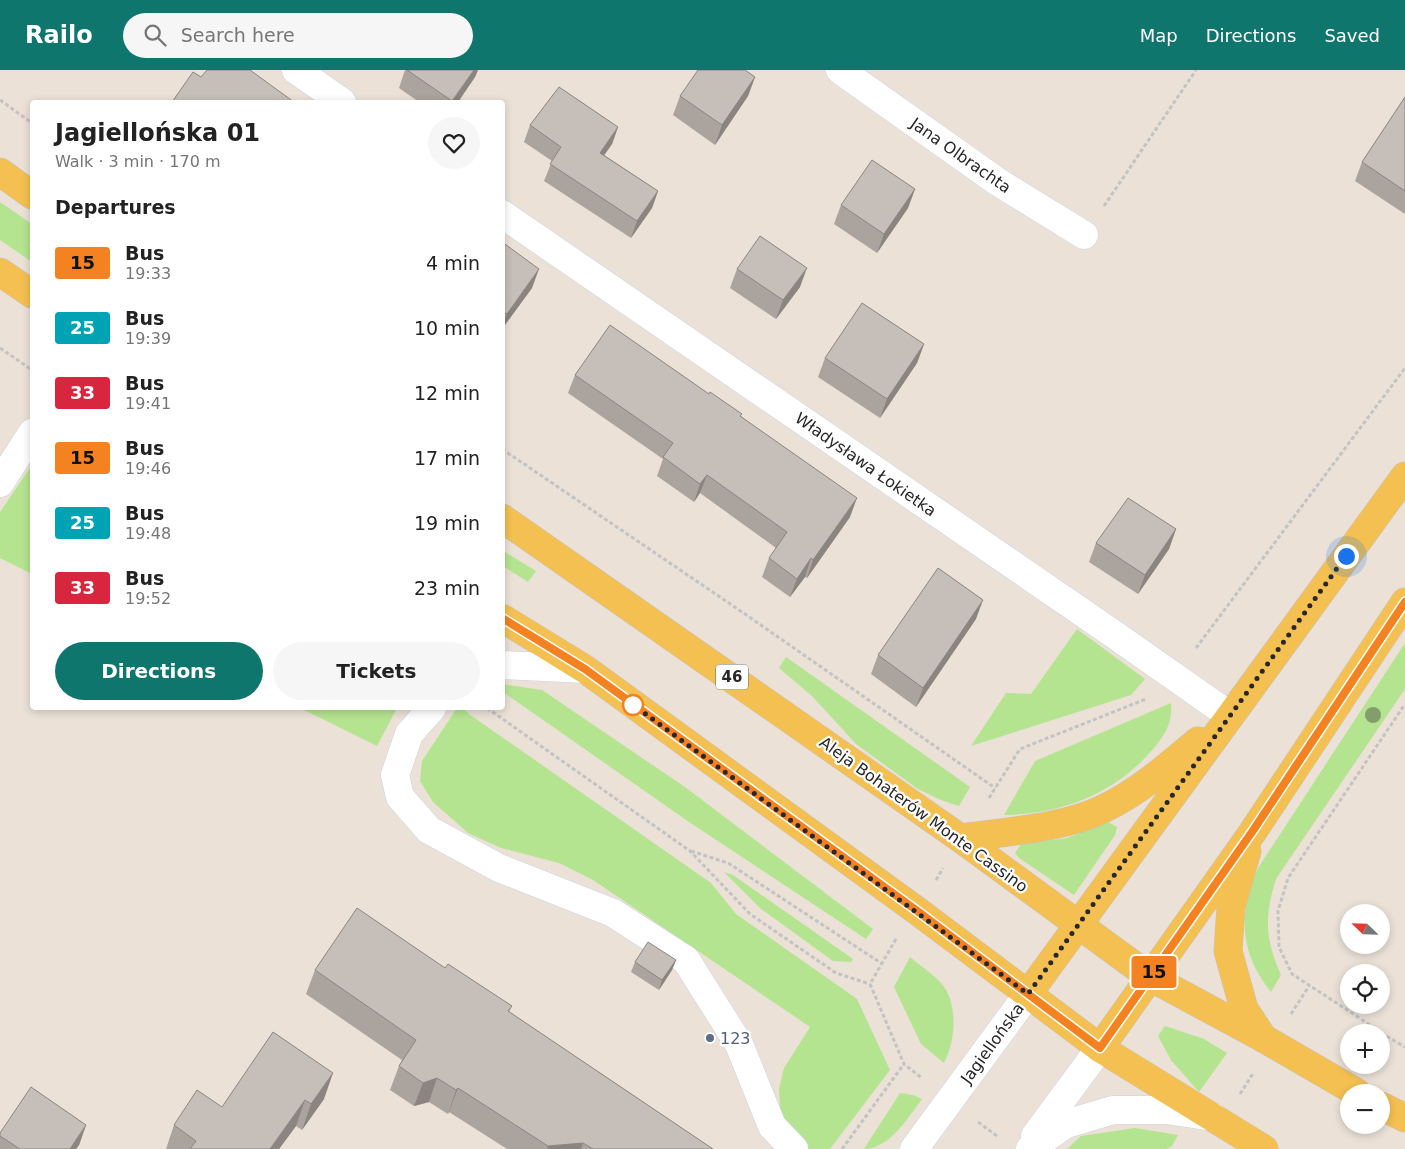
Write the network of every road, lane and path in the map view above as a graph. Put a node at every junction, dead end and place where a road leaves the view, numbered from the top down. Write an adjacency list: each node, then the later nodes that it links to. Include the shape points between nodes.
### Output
1 (296, 70): 5 (street)
2 (840, 70): 10 (street, Jana Olbrachta, via 998,182)
3 (1196, 70): 10 (path)
4 (0, 100): 6 (path)
5 (339, 100)
6 (30, 122)
7 (0, 172): 8 (main road)
8 (30, 194)
9 (505, 216): 30 (street, Władysława Łokietka, via 1107,629)
10 (1084, 235)
11 (0, 272): 12 (main road)
12 (30, 293)
13 (0, 348): 15 (path)
14 (1405, 368): 23 (path)
15 (30, 369)
16 (30, 436): 19 (street)
17 (505, 451): 26 (path, via 995,788 1020,750)
18 (1405, 476): 30 (main road, Jagiellońska)
19 (0, 482)
20 (505, 520): 32 (main road, Aleja Bohaterów Monte Cassino / 46)
21 (1405, 602): 31 (main road)
22 (505, 620): 25 (main road)
23 (1193, 651)
24 (505, 665): 25 (street)
25 (585, 669): 40 (main road)
26 (1155, 696)
27 (1405, 704): 39 (path, via 1288,878 1278,911 1279,947 1292,974)
28 (430, 710): 54 (street, via 409,734 394,774 400,797 429,830 499,868 613,913 686,960 739,1044 772,1126)
29 (490, 710): 33 (path)
30 (1228, 716): 32 (main road, via 1149,782 1104,809 1030,829); 34 (main road, Jagiellońska)
31 (1252, 832): 37 (main road); 43 (main road, via 1231,908 1228,951 1244,1009)
32 (960, 838): 34 (main road, Aleja Bohaterów Monte Cassino / 46)
33 (690, 851): 36 (path, via 728,863); 38 (path, via 750,914 836,974)
34 (1080, 925): 37 (main road, Aleja Bohaterów Monte Cassino); 40 (main road, Jagiellońska)
35 (895, 941): 36 (path)
36 (881, 963): 38 (path)
37 (1150, 977): 43 (main road, Aleja Bohaterów Monte Cassino); 46 (main road)
38 (870, 984): 47 (path)
39 (1309, 986): 41 (path); 42 (path)
40 (1028, 994): 46 (main road); 56 (street, Jagiellońska)
41 (1289, 1017)
42 (1367, 1024)
43 (1263, 1038): 50 (main road, Aleja Bohaterów Monte Cassino)
44 (1390, 1038): 45 (path)
45 (1405, 1047)
46 (1100, 1048): 51 (main road); 57 (street)
47 (904, 1064): 49 (path); 55 (path)
48 (1256, 1069): 51 (path)
49 (925, 1080)
50 (1342, 1084)
51 (1224, 1109): 58 (street, via 1113,1110 1066,1124); 59 (main road)
52 (1390, 1110): 53 (main road)
53 (1405, 1118)
54 (794, 1149)
55 (842, 1149)
56 (914, 1149)
57 (1026, 1149)
58 (1030, 1149)
59 (1264, 1149)

